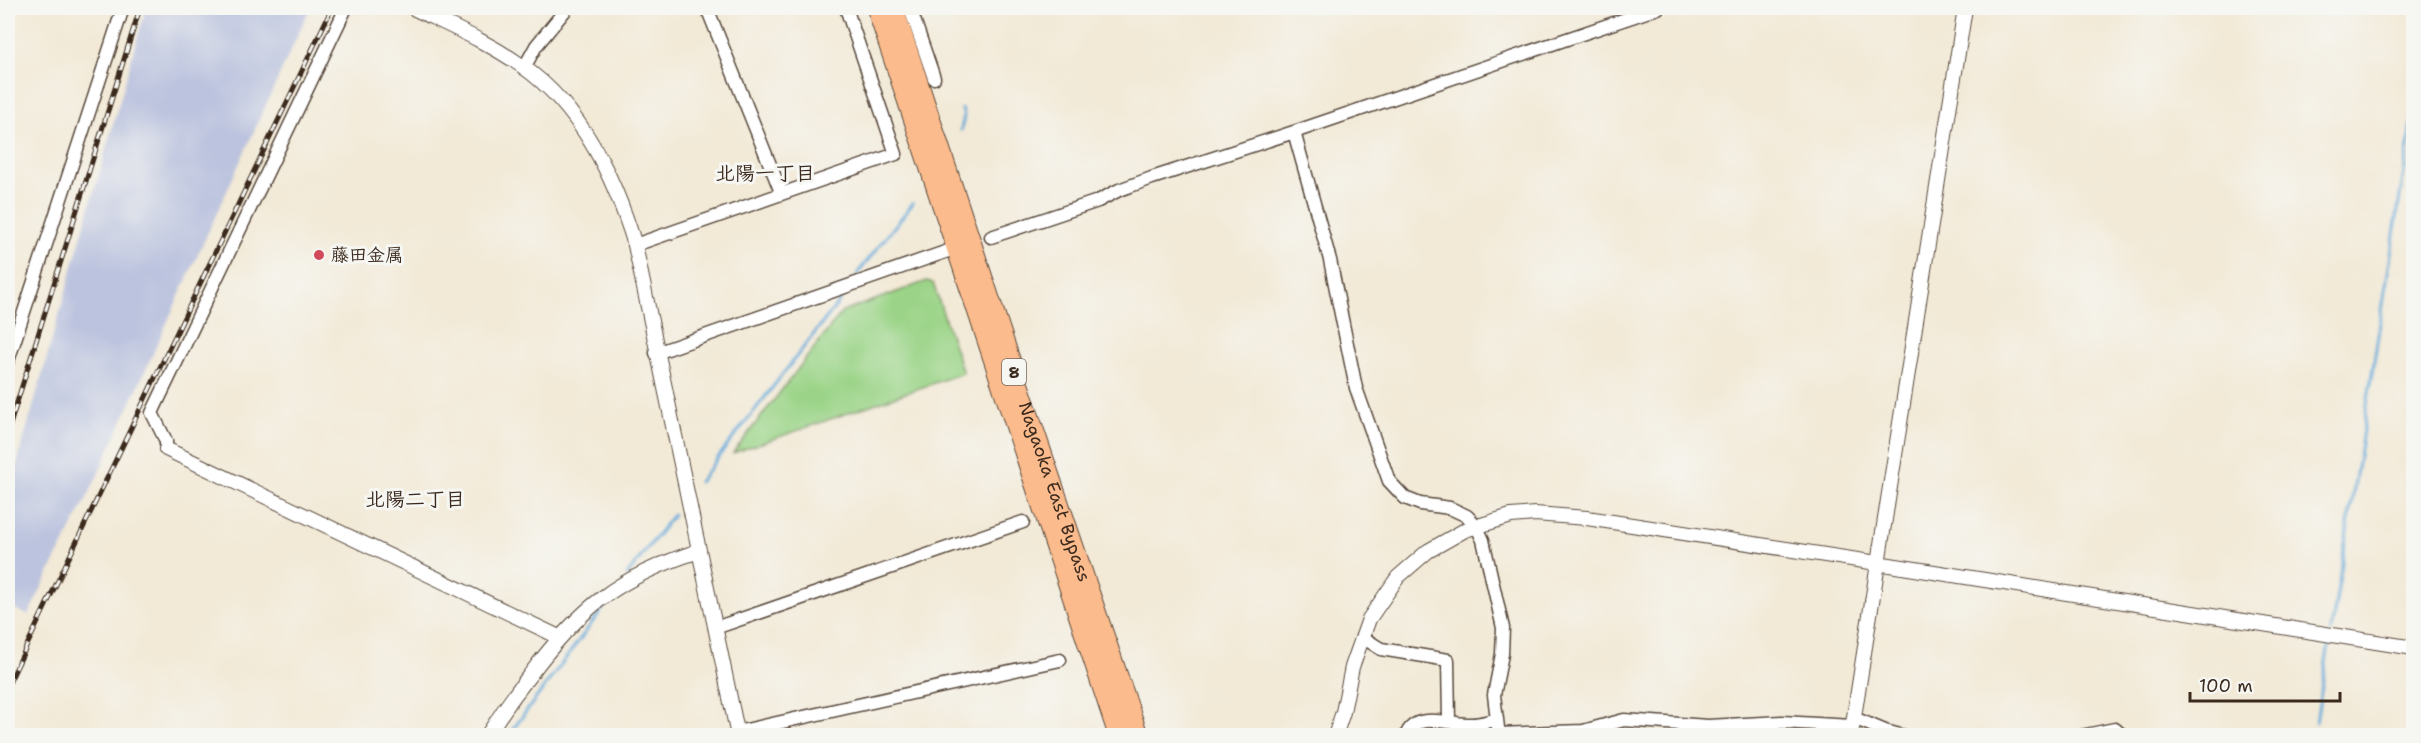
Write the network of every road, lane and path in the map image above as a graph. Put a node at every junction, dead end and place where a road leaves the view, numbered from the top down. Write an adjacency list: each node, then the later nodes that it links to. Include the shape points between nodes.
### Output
1 (123, 8): 20 (street)
2 (346, 8): 21 (street, via 152,413)
3 (413, 8): 12 (street)
4 (567, 8): 12 (street, via 536,46)
5 (707, 8): 15 (street)
6 (846, 8): 15 (street, via 896,154)
7 (877, 8): 36 (highway, Nagaoka East Bypass / 8)
8 (893, 8): 37 (highway, Nagaoka East Bypass / 8)
9 (910, 8): 13 (street)
10 (1658, 8): 14 (street)
11 (1965, 8): 25 (street)
12 (524, 68): 17 (street, via 564,106 595,149 619,196)
13 (934, 78)
14 (1294, 132): 16 (street, via 1152,178 1098,201); 23 (street, via 1330,260 1356,388 1389,481 1405,498 1459,511)
15 (781, 192): 17 (street)
16 (991, 237)
17 (635, 245): 19 (street)
18 (948, 251): 19 (street)
19 (656, 353): 24 (street)
20 (8, 361)
21 (166, 449): 27 (street)
22 (1023, 522): 26 (street)
23 (1476, 525): 25 (street, via 1511,516 1556,514); 28 (street, via 1428,551 1398,578 1369,619); 31 (street, via 1503,628 1495,686)
24 (699, 551): 26 (street); 27 (street, via 625,582 600,598)
25 (1877, 563): 29 (street); 33 (street)
26 (715, 628): 34 (street)
27 (559, 637): 35 (street)
28 (1362, 637): 32 (street, via 1382,649 1448,660); 38 (street)
29 (2414, 648)
30 (1060, 660): 34 (street)
31 (1496, 720): 32 (street); 40 (street)
32 (1449, 722): 39 (street, via 1417,722)
33 (1852, 726): 40 (street, via 1782,722 1678,726 1624,720 1583,731); 41 (street)
34 (737, 734)
35 (487, 735)
36 (1119, 735)
37 (1138, 735)
38 (1335, 735)
39 (1406, 735)
40 (1499, 735)
41 (1904, 735)
42 (2081, 735): 43 (street, via 2115,729)
43 (2122, 735)

